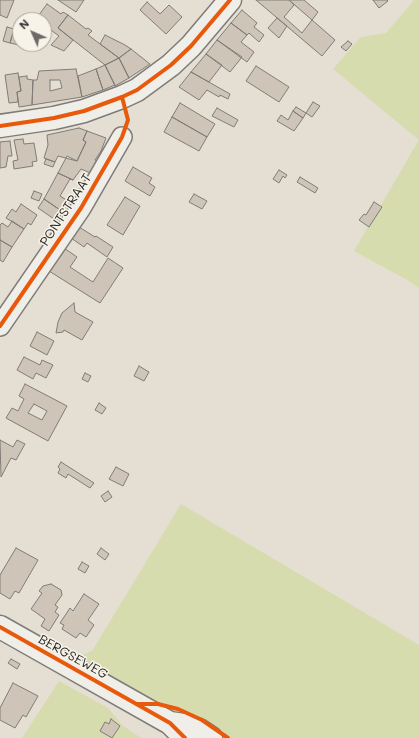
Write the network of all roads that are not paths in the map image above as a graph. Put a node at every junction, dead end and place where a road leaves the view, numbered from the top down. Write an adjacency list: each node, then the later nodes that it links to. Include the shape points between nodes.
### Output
1 (230, 0): 2 (main road, via 181,56 137,90 84,110 54,118)
2 (0, 126)
3 (122, 137): 4 (street, PONTSTRAAT, via 81,208)
4 (0, 326)
5 (0, 628): 6 (main road, BERGSEWEG)
6 (178, 731): 7 (main road, BERGSEWEG, via 194,729)
7 (211, 738)

